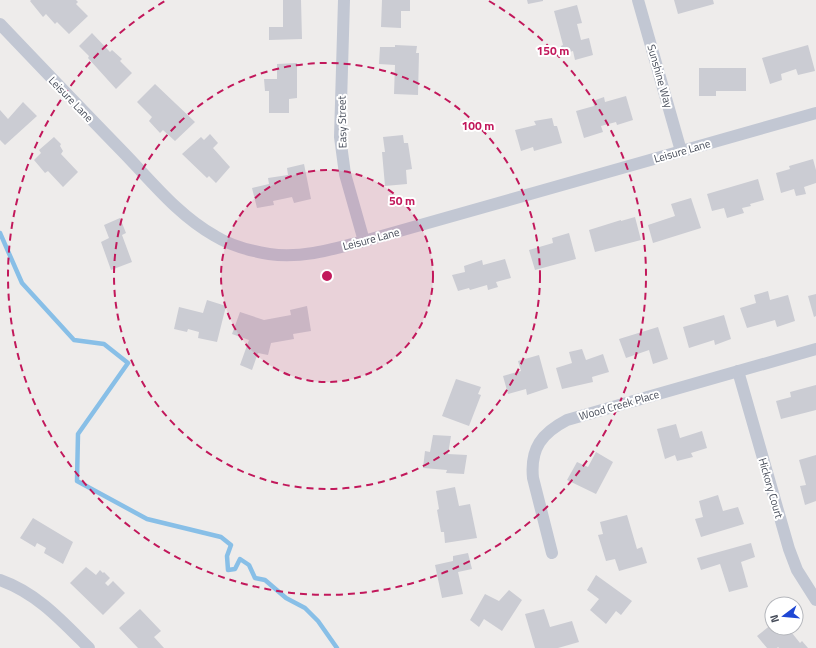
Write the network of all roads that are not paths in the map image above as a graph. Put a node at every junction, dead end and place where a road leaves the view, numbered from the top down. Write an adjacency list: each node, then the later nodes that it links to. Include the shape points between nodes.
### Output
1 (344, 0): 6 (street, Easy Street, via 340,137 345,174)
2 (638, 0): 5 (street, Sunshine Way)
3 (0, 24): 6 (street, Leisure Lane, via 175,206 216,237 251,250 293,255 316,253)
4 (816, 113): 5 (street, Leisure Lane)
5 (681, 151): 6 (street, Leisure Lane)
6 (364, 241)
7 (816, 349): 8 (street, Wood Creek Place)
8 (738, 371): 9 (street, Wood Creek Place, via 567,420 545,435 537,446 532,468); 11 (street, Hickory Court, via 789,549 797,570)
9 (552, 553)
10 (0, 580): 12 (street, via 24,590 40,602)
11 (816, 600)
12 (89, 648)

